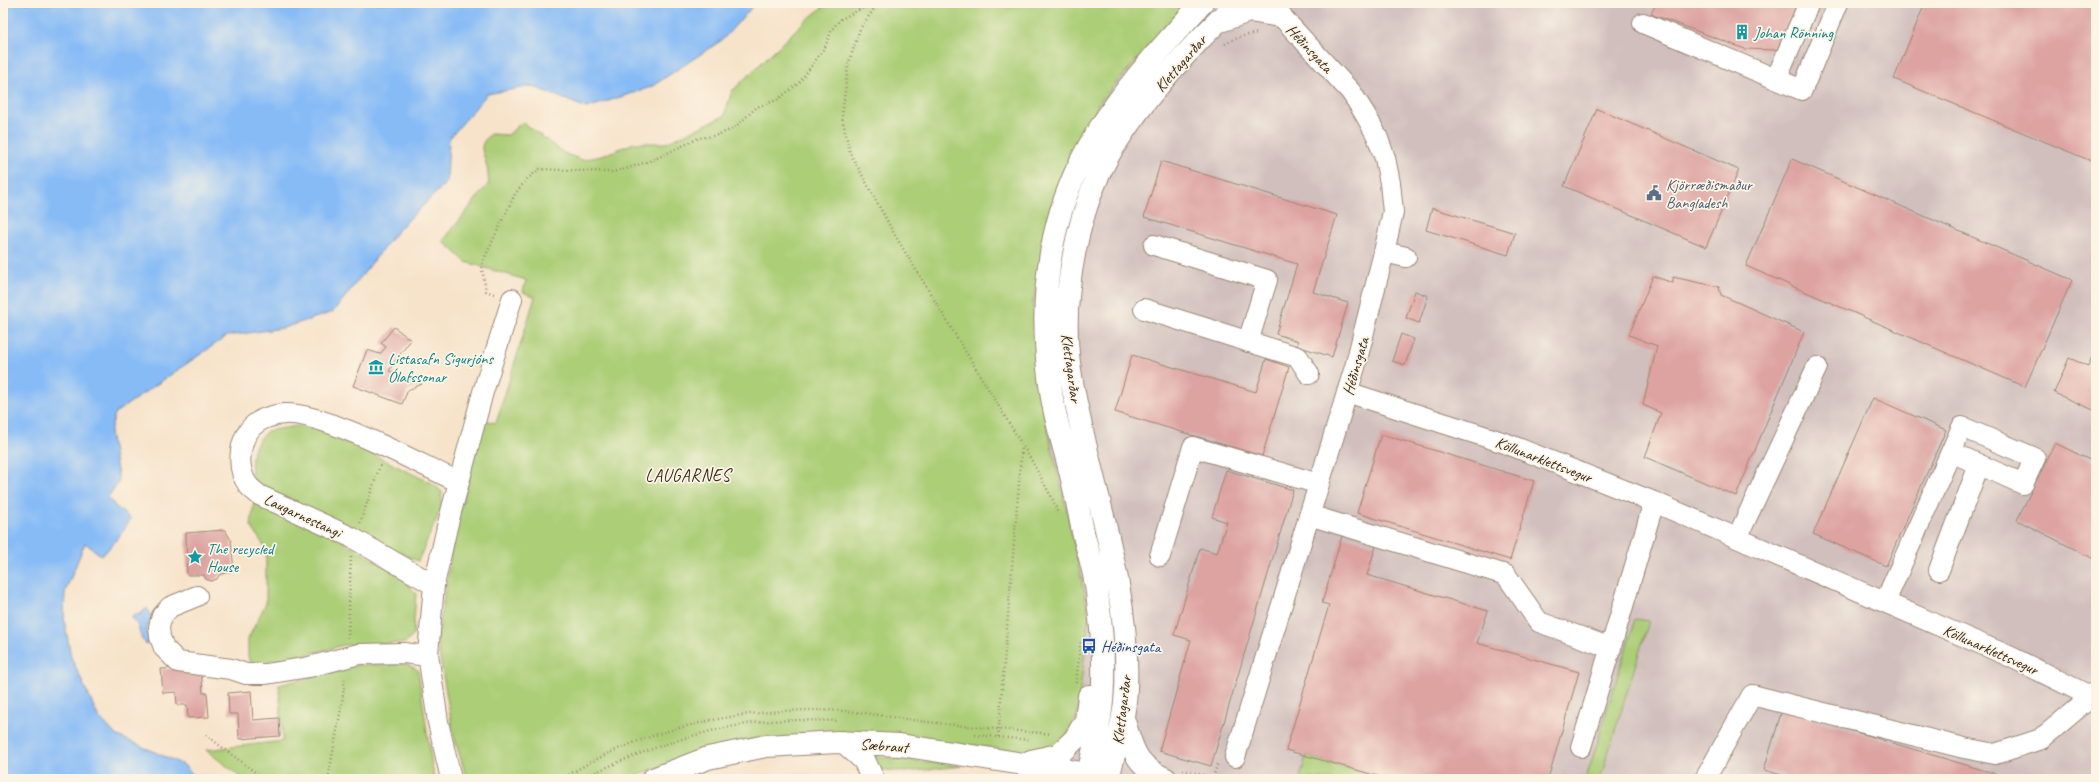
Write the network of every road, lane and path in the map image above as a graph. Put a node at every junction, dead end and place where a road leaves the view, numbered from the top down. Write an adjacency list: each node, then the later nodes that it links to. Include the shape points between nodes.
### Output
1 (878, 3): 15 (path, via 841,20 832,29 825,47 799,83 777,100 757,107 733,129 699,138 655,159 626,169 610,172 540,169 527,179 510,204 488,248 482,269 486,291); 21 (path, via 860,28 848,65 842,117 850,153 896,237)
2 (1202, 3): 37 (main road, Klettagarðar, via 1129,87 1088,147 1070,187 1050,256 1044,306 1048,375 1097,592)
3 (1237, 3): 7 (main road, Klettagarðar)
4 (1809, 3): 11 (street)
5 (1838, 3): 11 (street, via 1802,90)
6 (1275, 10): 7 (main road, via 1249,12); 13 (street, Héðinsgata, via 1351,92 1377,136 1390,183 1392,212)
7 (1216, 23): 43 (main road, Klettagarðar, via 1149,98 1115,144 1091,194 1070,271 1066,322 1069,369 1116,574 1126,660)
8 (1643, 23): 11 (street)
9 (1264, 32): 10 (path, via 1239,37)
10 (1222, 45)
11 (1776, 79)
12 (1154, 245): 17 (street, via 1267,280)
13 (1384, 252): 14 (street); 20 (street, Héðinsgata)
14 (1406, 257)
15 (512, 299): 25 (street)
16 (1144, 309): 17 (street)
17 (1248, 342): 19 (street, via 1298,357)
18 (1817, 367): 31 (street)
19 (1308, 374)
20 (1347, 392): 26 (street, Héðinsgata); 27 (street, Köllunarklettsvegur, via 1505,443)
21 (1022, 446): 28 (path, via 1054,502); 45 (path)
22 (387, 449): 25 (street, Laugarnestangi); 30 (path, Laugarnestangi, via 361,521); 30 (street, Laugarnestangi, via 327,423 285,414 257,422 244,441 240,460 242,473 248,485 259,495)
23 (1951, 452): 24 (street); 24 (street, via 1962,427 2035,458 2023,484); 36 (street)
24 (1979, 465): 33 (street)
25 (459, 482): 34 (street)
26 (1319, 484): 29 (street, Héðinsgata); 32 (street, via 1193,447)
27 (1654, 502): 31 (street, Köllunarklettsvegur); 38 (street)
28 (1058, 515)
29 (1309, 515): 38 (street, via 1506,575 1539,622); 48 (street, Héðinsgata)
30 (351, 537): 34 (street, Laugarnestangi); 39 (path, Laugarnestangi)
31 (1737, 538): 36 (street, Köllunarklettsvegur)
32 (1160, 556)
33 (1939, 570)
34 (434, 584): 40 (street)
35 (197, 596): 39 (street, via 170,607 162,616 160,637 164,648 178,662 231,669 246,674 266,674 309,667)
36 (1885, 602): 42 (street, Köllunarklettsvegur, via 2011,657)
37 (1091, 635): 41 (path); 49 (main road, via 1090,690 1086,720 1080,732 1058,754); 51 (main road, Klettagarðar, via 1103,682 1096,743)
38 (1611, 648): 47 (street)
39 (347, 656): 40 (street, via 383,652); 53 (path, Laugarnestangi, via 342,702)
40 (428, 656): 54 (street, via 436,714)
41 (1076, 691)
42 (2094, 698): 58 (street, via 2041,740 1995,754 1752,695)
43 (1123, 718): 50 (main road, via 1140,762 1153,773); 51 (main road, Klettagarðar)
44 (206, 735): 52 (path)
45 (998, 737)
46 (844, 742): 49 (main road, Sæbraut, via 900,745); 55 (main road, Sæbraut, via 766,746 708,758); 56 (main road, via 864,760)
47 (1581, 747)
48 (1235, 757)
49 (1024, 763): 51 (main road, Sæbraut)
50 (1170, 774): 57 (path)
51 (1102, 778)
52 (264, 779)
53 (328, 779)
54 (451, 779)
55 (653, 779)
56 (874, 779)
57 (1221, 779)
58 (1705, 779)

